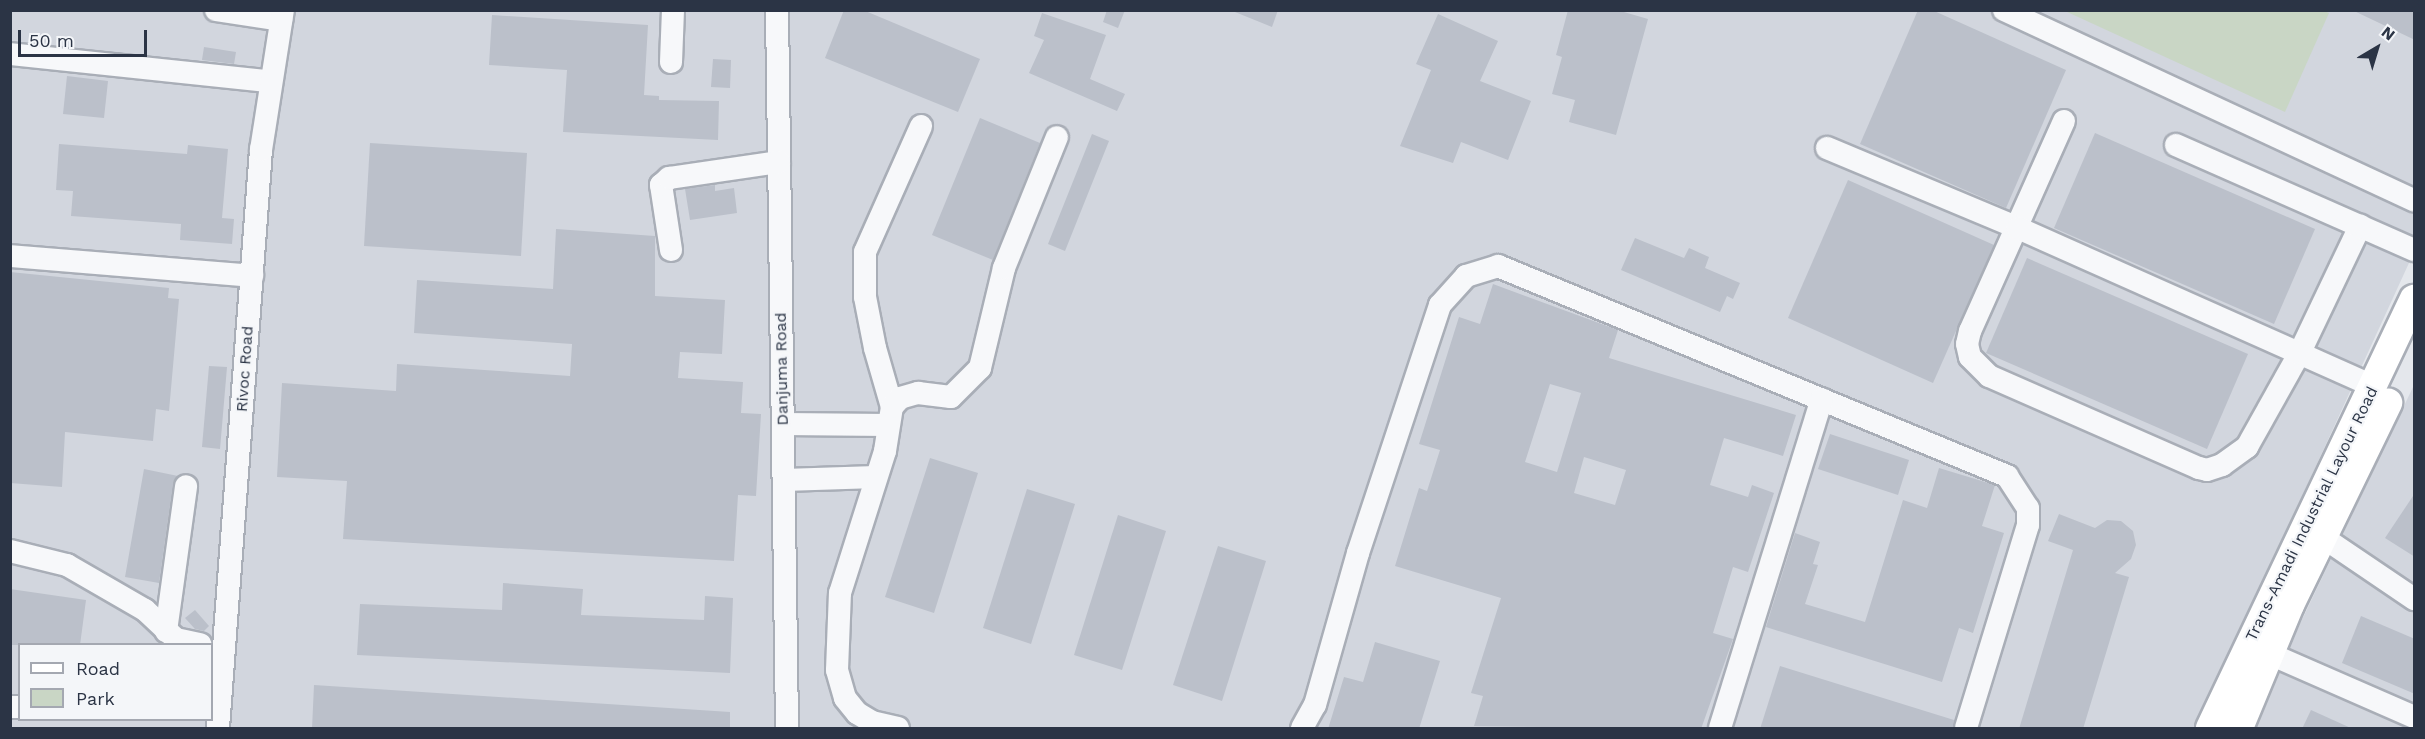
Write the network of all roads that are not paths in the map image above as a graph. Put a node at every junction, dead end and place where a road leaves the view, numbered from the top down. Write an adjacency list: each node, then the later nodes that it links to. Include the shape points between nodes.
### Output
1 (216, 10): 5 (street)
2 (674, 10): 7 (street)
3 (777, 10): 14 (street, Danjuma Road)
4 (2004, 10): 15 (street)
5 (282, 15): 8 (street, Rivoc Road)
6 (10, 54): 8 (street)
7 (671, 62)
8 (269, 81): 21 (street, Rivoc Road)
9 (2064, 121): 17 (street)
10 (921, 126): 27 (street, via 865,252 866,297)
11 (1057, 137): 27 (street, via 1004,268 980,368 951,397 918,393 900,398)
12 (2176, 145): 16 (street)
13 (1827, 148): 17 (street)
14 (780, 162): 18 (street, via 669,178 661,185); 28 (street, Danjuma Road)
15 (2415, 200)
16 (2360, 226): 19 (street); 24 (street)
17 (2018, 228): 24 (street); 24 (street, via 1967,344 1970,357 1989,376 2207,470 2222,465 2247,447)
18 (671, 250)
19 (2415, 250)
20 (10, 256): 21 (street)
21 (252, 276): 37 (street, Rivoc Road)
22 (2415, 299): 25 (main road, Trans-Amadi Industrial Layour Road)
23 (2415, 348): 32 (main road, Trans-Amadi Industrial Layour Road)
24 (2300, 352): 25 (street)
25 (2375, 387): 47 (main road, Trans-Amadi Industrial Layour Road, via 2247,644)
26 (1822, 399): 44 (street, via 1525,274 1498,266 1466,276 1440,305 1358,553 1315,705); 45 (street); 46 (street, via 2007,476 2028,508 2028,525)
27 (890, 416): 28 (street); 29 (street)
28 (783, 424): 30 (street, Danjuma Road)
29 (876, 477): 30 (street); 43 (street, via 840,593 836,615 837,670 845,698 857,713)
30 (784, 480): 42 (street, Danjuma Road)
31 (186, 486): 35 (street)
32 (2324, 538): 34 (street); 38 (main road, Trans-Amadi Industrial Layour Road)
33 (10, 551): 35 (street, via 67,565 145,610)
34 (2415, 599)
35 (166, 631): 36 (street, via 176,639)
36 (192, 643)
37 (218, 648): 39 (street, Rivoc Road)
38 (2270, 654): 40 (street); 48 (main road, Trans-Amadi Industrial Layour Road)
39 (216, 684): 41 (street, Rivoc Road)
40 (2415, 717)
41 (218, 729)
42 (787, 729)
43 (898, 729)
44 (1302, 729)
45 (1720, 729)
46 (1966, 729)
47 (2210, 729)
48 (2239, 729)

